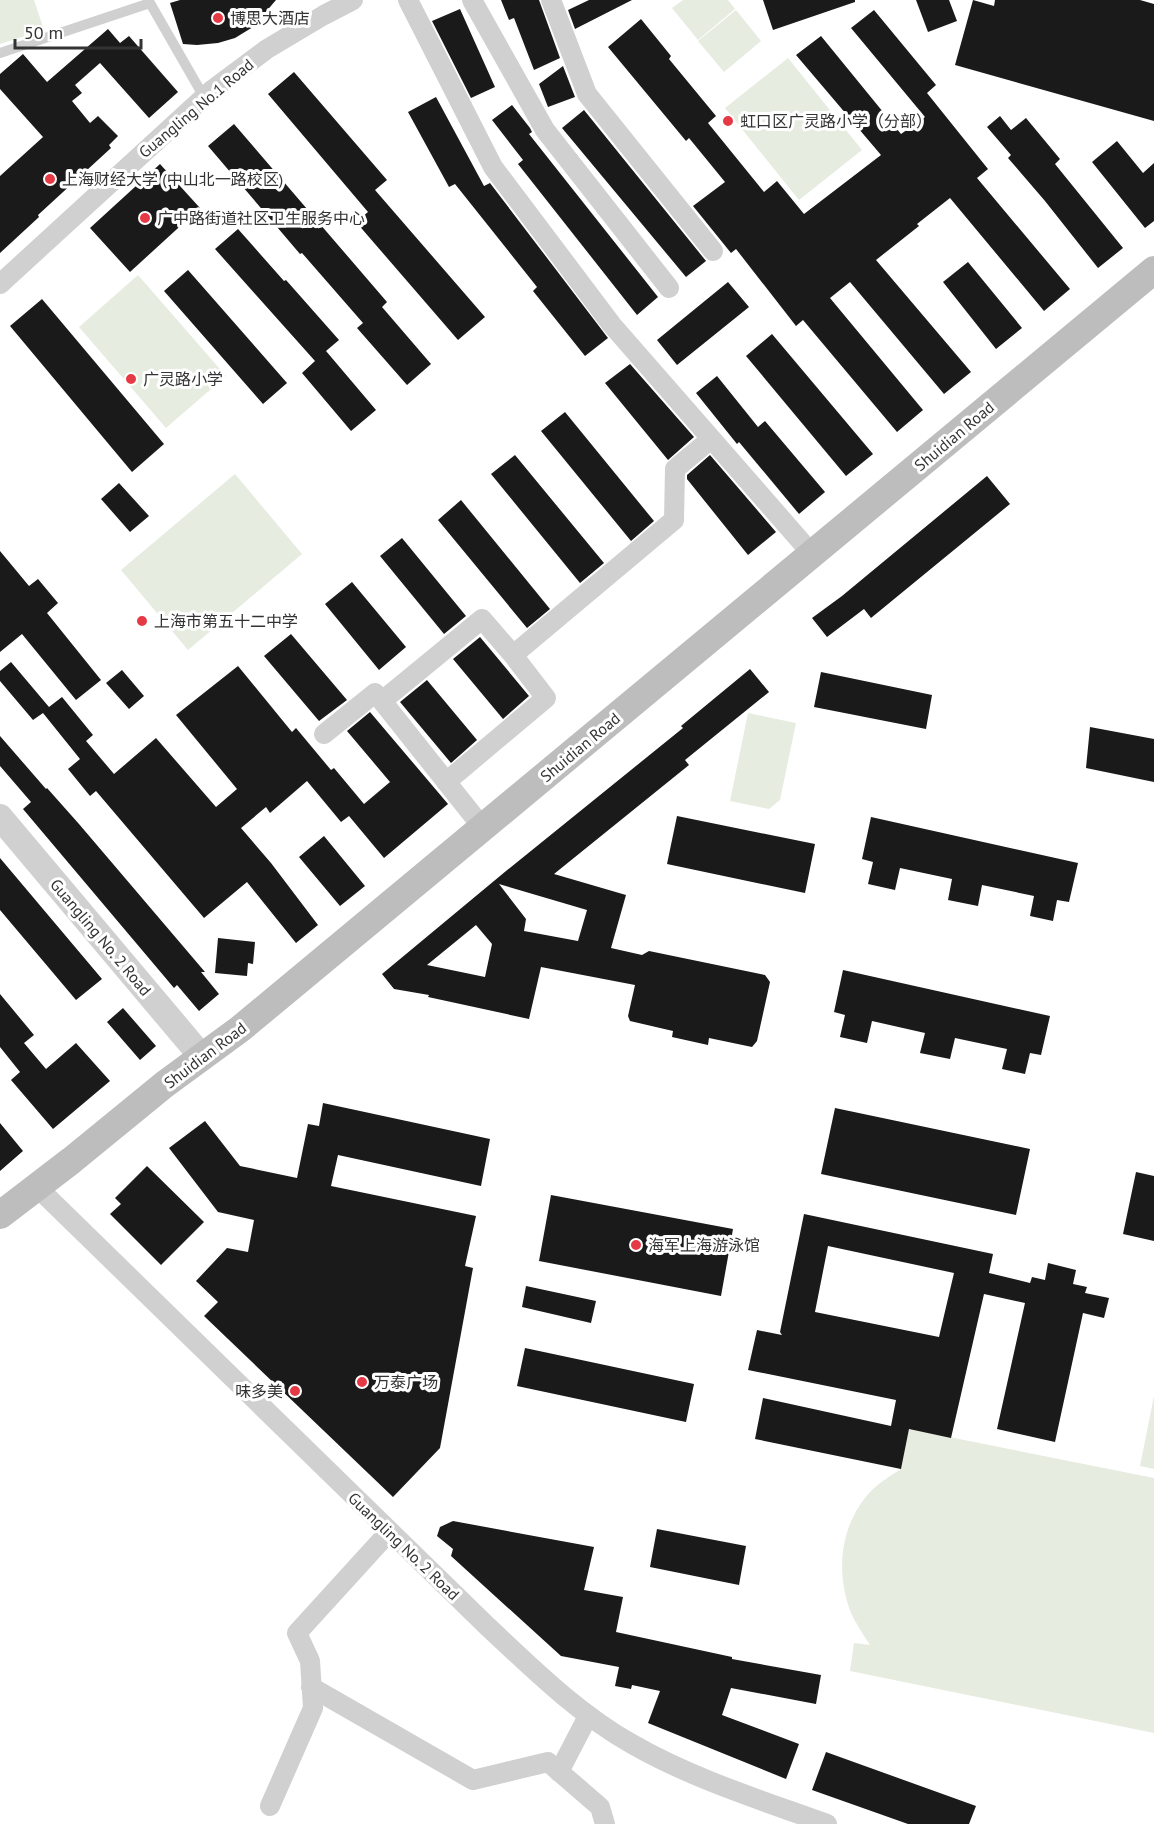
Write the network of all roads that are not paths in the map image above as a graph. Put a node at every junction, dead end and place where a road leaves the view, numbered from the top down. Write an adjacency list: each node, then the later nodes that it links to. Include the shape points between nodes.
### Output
1 (353, 0): 6 (street, Guangling No.1 Road)
2 (408, 0): 13 (street, via 493,167 612,325)
3 (472, 0): 12 (street, via 545,130)
4 (551, 0): 9 (street, via 587,94)
5 (150, 1): 7 (lane); 8 (lane)
6 (322, 7): 8 (street, Guangling No.1 Road)
7 (0, 53)
8 (204, 97): 11 (street, Guangling No.1 Road)
9 (713, 251)
10 (1154, 270): 14 (main road, Shuidian Road)
11 (0, 284)
12 (669, 288)
13 (711, 439): 14 (street); 15 (street, via 675,469 674,520)
14 (812, 554): 20 (main road, Shuidian Road)
15 (513, 655): 16 (street, via 482,619); 18 (street, via 546,698)
16 (382, 702): 17 (street, via 375,693); 18 (street)
17 (324, 734)
18 (446, 782): 20 (street)
19 (0, 817): 21 (street, Guangling No. 2 Road)
20 (483, 828): 21 (main road, Shuidian Road)
21 (201, 1057): 22 (main road, Shuidian Road)
22 (37, 1187): 23 (main road, Shuidian Road); 24 (street, Guangling No. 2 Road)
23 (0, 1215)
24 (389, 1532): 25 (street, via 297,1633 310,1661); 26 (street, Guangling No. 2 Road)
25 (311, 1687): 27 (street, via 473,1780 548,1762); 28 (street, via 313,1707)
26 (588, 1716): 27 (street); 30 (street, Guangling No. 2 Road, via 630,1743 698,1777)
27 (559, 1772): 29 (street, via 600,1807)
28 (270, 1806)
29 (605, 1824)
30 (827, 1824)

